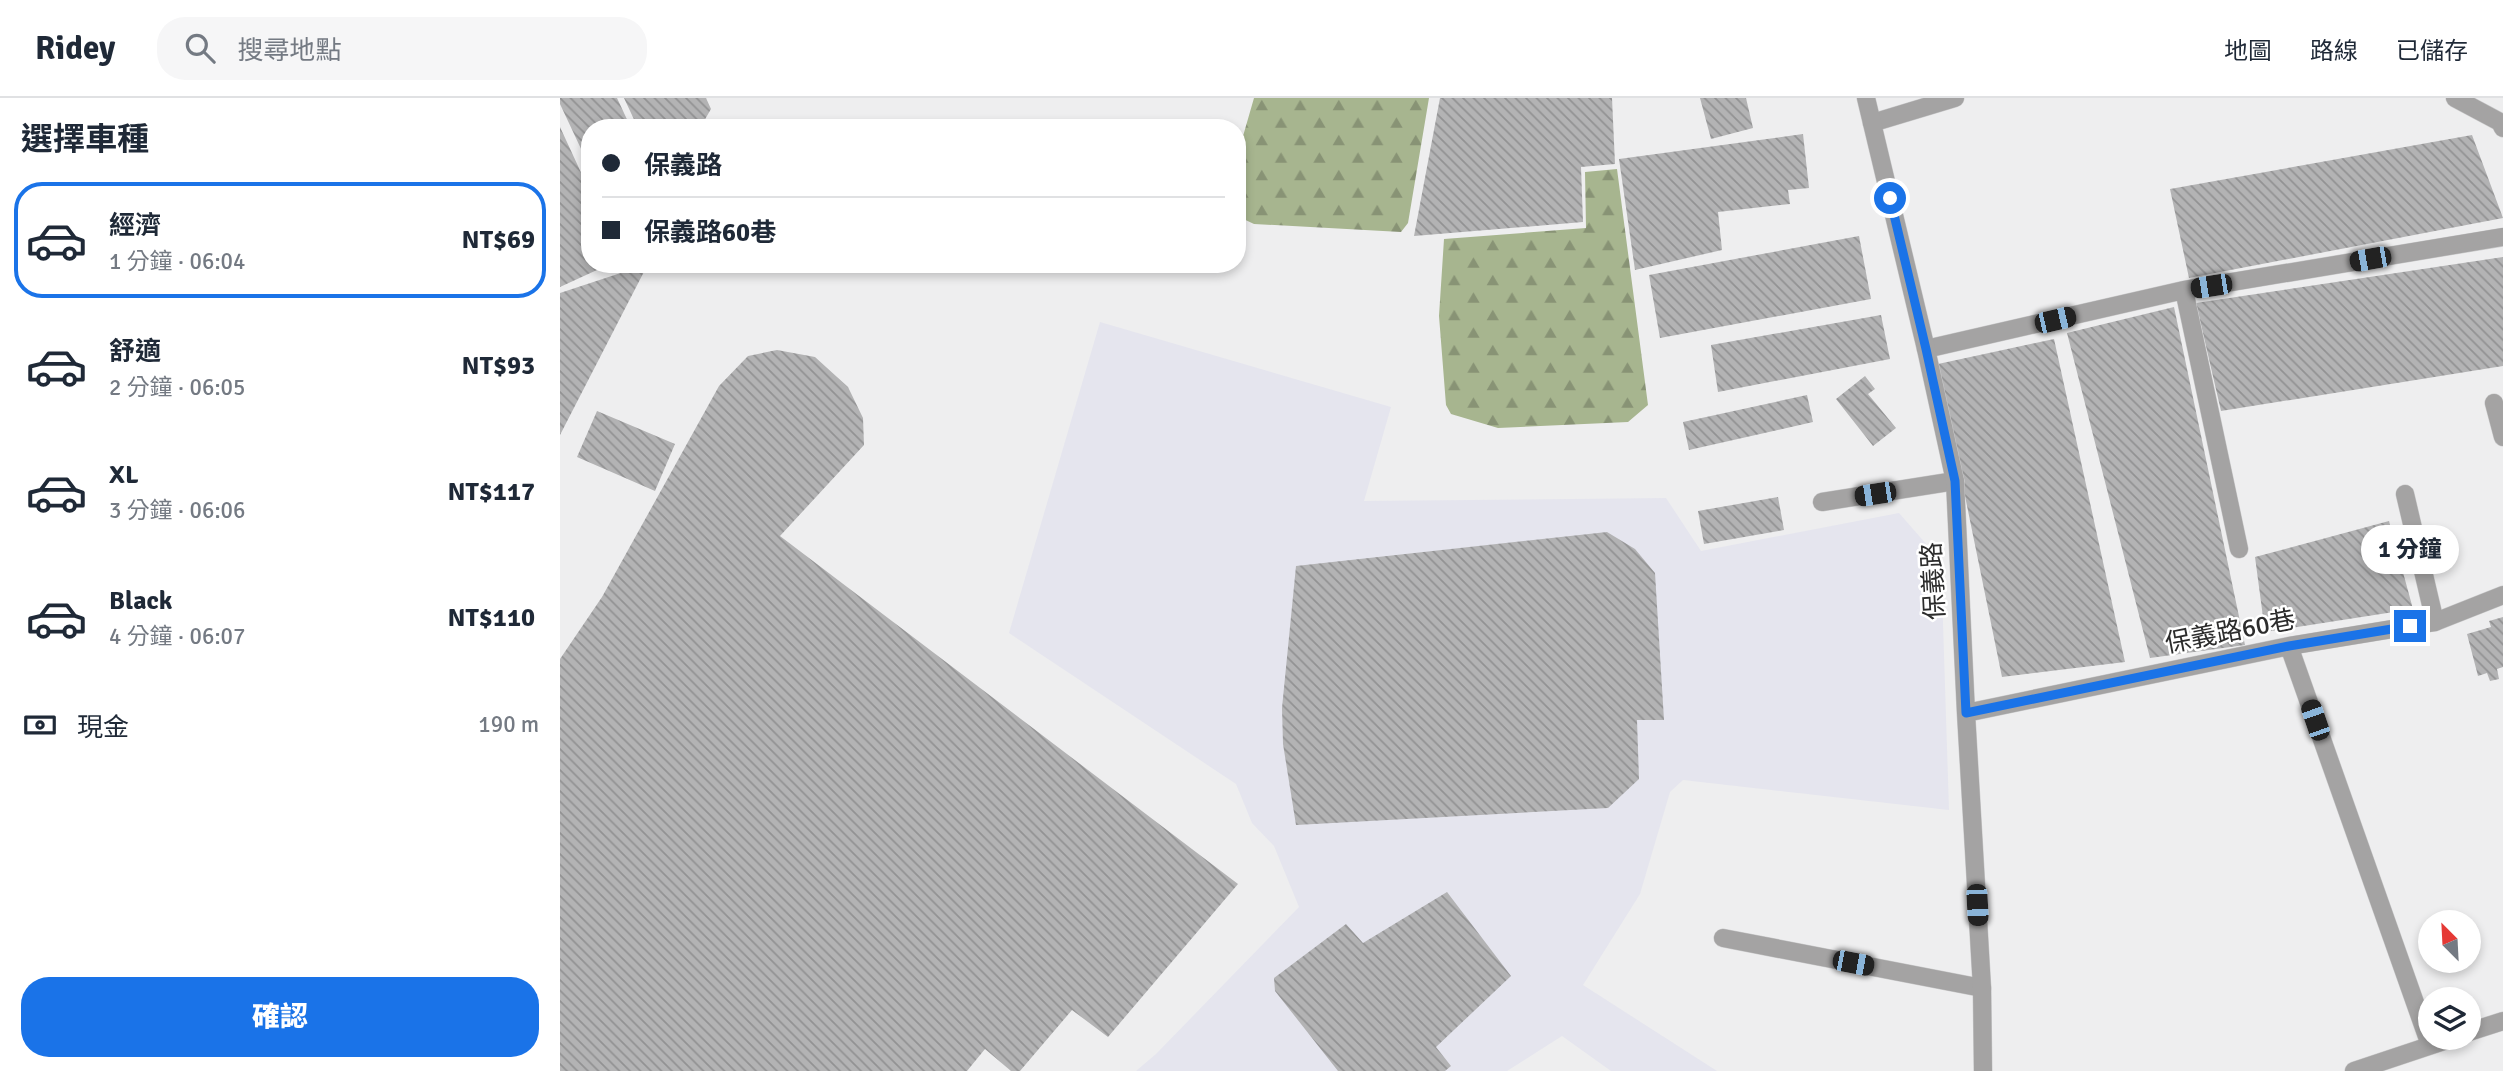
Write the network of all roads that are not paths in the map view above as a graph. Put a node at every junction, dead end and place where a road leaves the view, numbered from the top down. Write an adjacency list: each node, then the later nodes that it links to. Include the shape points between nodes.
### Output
1 (1866, 98): 4 (street, 保義路)
2 (1955, 98): 4 (street)
3 (2455, 98): 5 (street)
4 (1872, 123): 8 (street, 保義路)
5 (2503, 128)
6 (2503, 237): 7 (street)
7 (2184, 290): 8 (street); 14 (street)
8 (1926, 349): 11 (street, 保義路)
9 (2494, 403): 10 (street)
10 (2503, 437)
11 (1955, 481): 13 (street); 18 (street, 保義路)
12 (2405, 494): 16 (street)
13 (1822, 502)
14 (2239, 549)
15 (2503, 594): 16 (street, 保義路60巷)
16 (2435, 622): 17 (street, 保義路60巷)
17 (2289, 646): 18 (street, 保義路60巷); 21 (street)
18 (1966, 713): 20 (street, 保義路)
19 (1723, 937): 20 (street)
20 (1982, 988): 26 (street, 保義路)
21 (2418, 1011)
22 (2503, 1021): 23 (street)
23 (2481, 1028)
24 (2418, 1049): 25 (street)
25 (2363, 1070)
26 (1983, 1071)

